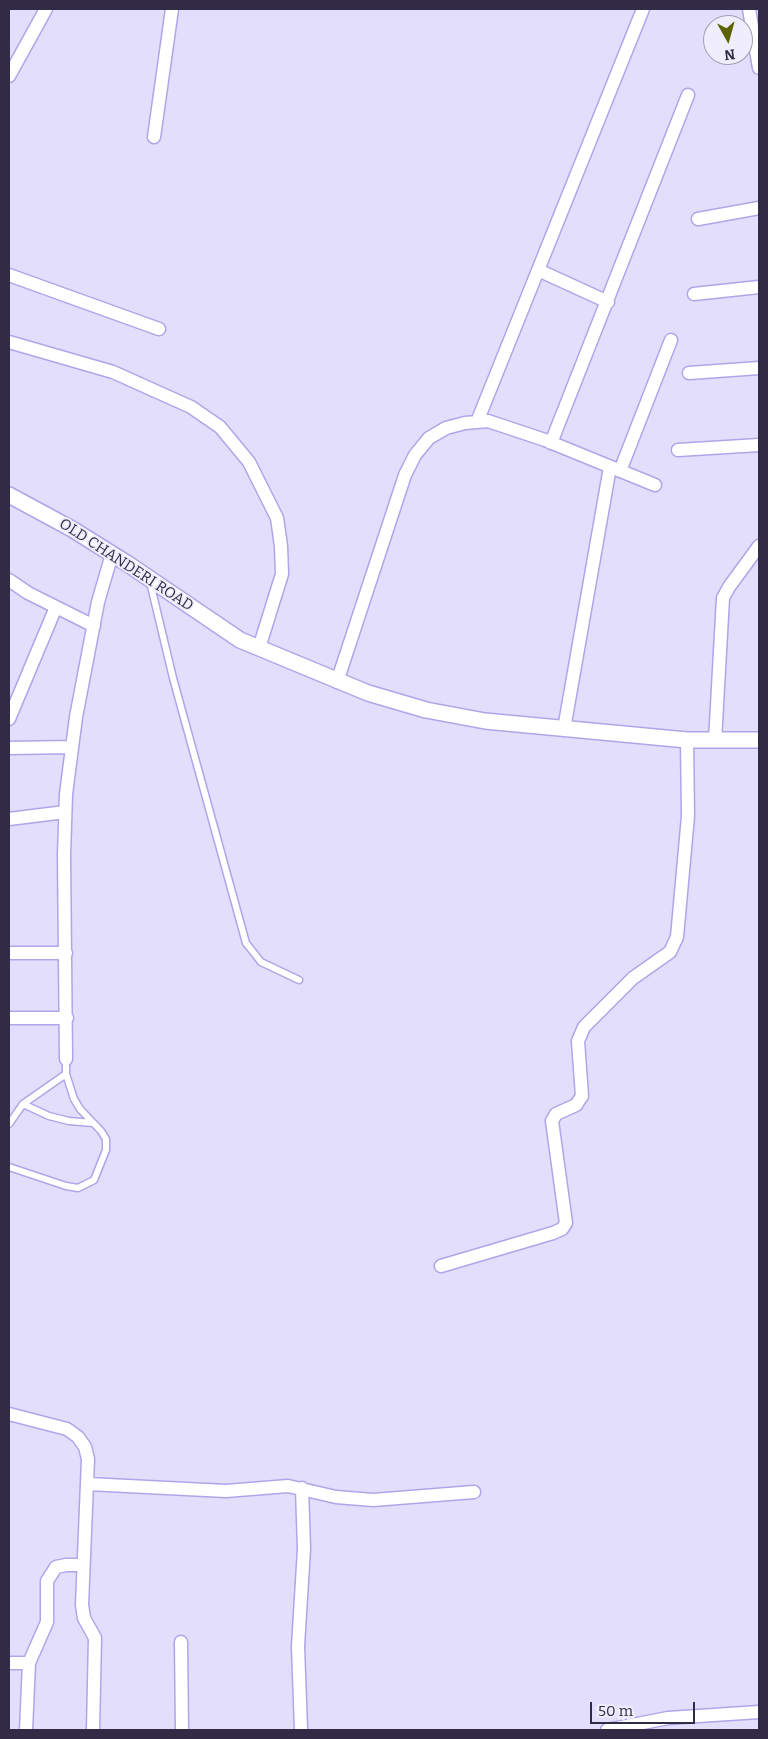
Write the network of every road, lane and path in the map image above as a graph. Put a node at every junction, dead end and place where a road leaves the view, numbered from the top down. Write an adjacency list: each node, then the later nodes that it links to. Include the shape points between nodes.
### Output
1 (46, 9): 6 (street)
2 (172, 9): 8 (street)
3 (643, 9): 11 (street)
4 (749, 9): 5 (street)
5 (759, 68)
6 (9, 76)
7 (688, 95): 15 (street)
8 (154, 137)
9 (759, 208): 10 (street)
10 (698, 218)
11 (538, 270): 15 (street); 21 (street)
12 (9, 275): 16 (street)
13 (759, 287): 14 (street)
14 (694, 294)
15 (608, 302): 22 (street)
16 (159, 329)
17 (671, 340): 25 (street)
18 (9, 342): 34 (street, via 113,372 191,407 220,427 250,462 277,518 282,574 274,605)
19 (759, 368): 20 (street)
20 (690, 373)
21 (477, 422): 22 (street, via 497,424); 35 (street, via 446,428 429,438 415,455 405,475)
22 (551, 443): 25 (street)
23 (759, 445): 24 (street)
24 (678, 450)
25 (615, 469): 26 (street); 37 (street)
26 (655, 485)
27 (9, 495): 29 (street, OLD CHANDERI ROAD)
28 (759, 546): 40 (street, via 724,598)
29 (112, 554): 30 (street, OLD CHANDERI ROAD); 33 (street)
30 (149, 578): 34 (street, OLD CHANDERI ROAD); 47 (lane, via 246,943 261,962)
31 (9, 582): 32 (street)
32 (56, 607): 33 (street); 36 (street)
33 (94, 626): 42 (street)
34 (249, 644): 35 (street, OLD CHANDERI ROAD)
35 (337, 682): 37 (street, OLD CHANDERI ROAD, via 426,710 485,721)
36 (9, 719)
37 (564, 729): 38 (street, OLD CHANDERI ROAD)
38 (686, 740): 40 (street, OLD CHANDERI ROAD); 56 (street, via 688,816 677,937 670,952 632,978 584,1027 578,1040 582,1096 556,1114 551,1131 566,1223 562,1229)
39 (759, 740): 40 (street, OLD CHANDERI ROAD)
40 (716, 741)
41 (9, 748): 42 (street)
42 (71, 748): 43 (street)
43 (65, 812): 44 (street); 45 (street)
44 (9, 819)
45 (66, 952): 46 (street); 49 (street)
46 (9, 953)
47 (299, 980)
48 (9, 1018): 49 (street)
49 (67, 1018): 50 (street)
50 (66, 1059): 51 (lane)
51 (66, 1074): 52 (lane); 54 (lane, via 74,1099)
52 (23, 1104): 53 (lane); 54 (lane, via 69,1122)
53 (9, 1124)
54 (93, 1124): 55 (lane, via 106,1139 106,1150 94,1180 88,1185 78,1188 66,1186)
55 (9, 1166)
56 (442, 1266)
57 (9, 1414): 58 (street, via 67,1429 78,1437 88,1459)
58 (88, 1484): 59 (street, via 226,1492 268,1486); 61 (street)
59 (302, 1488): 60 (street, via 336,1497 373,1500); 69 (street, via 304,1549 298,1646)
60 (474, 1492)
61 (83, 1565): 64 (street, via 56,1567 50,1574 47,1622); 67 (street, via 84,1618 95,1647)
62 (181, 1642): 68 (street)
63 (9, 1663): 64 (street)
64 (29, 1663): 66 (street)
65 (759, 1712): 70 (street, via 668,1718)
66 (26, 1730)
67 (93, 1730)
68 (182, 1730)
69 (301, 1730)
70 (607, 1730)

